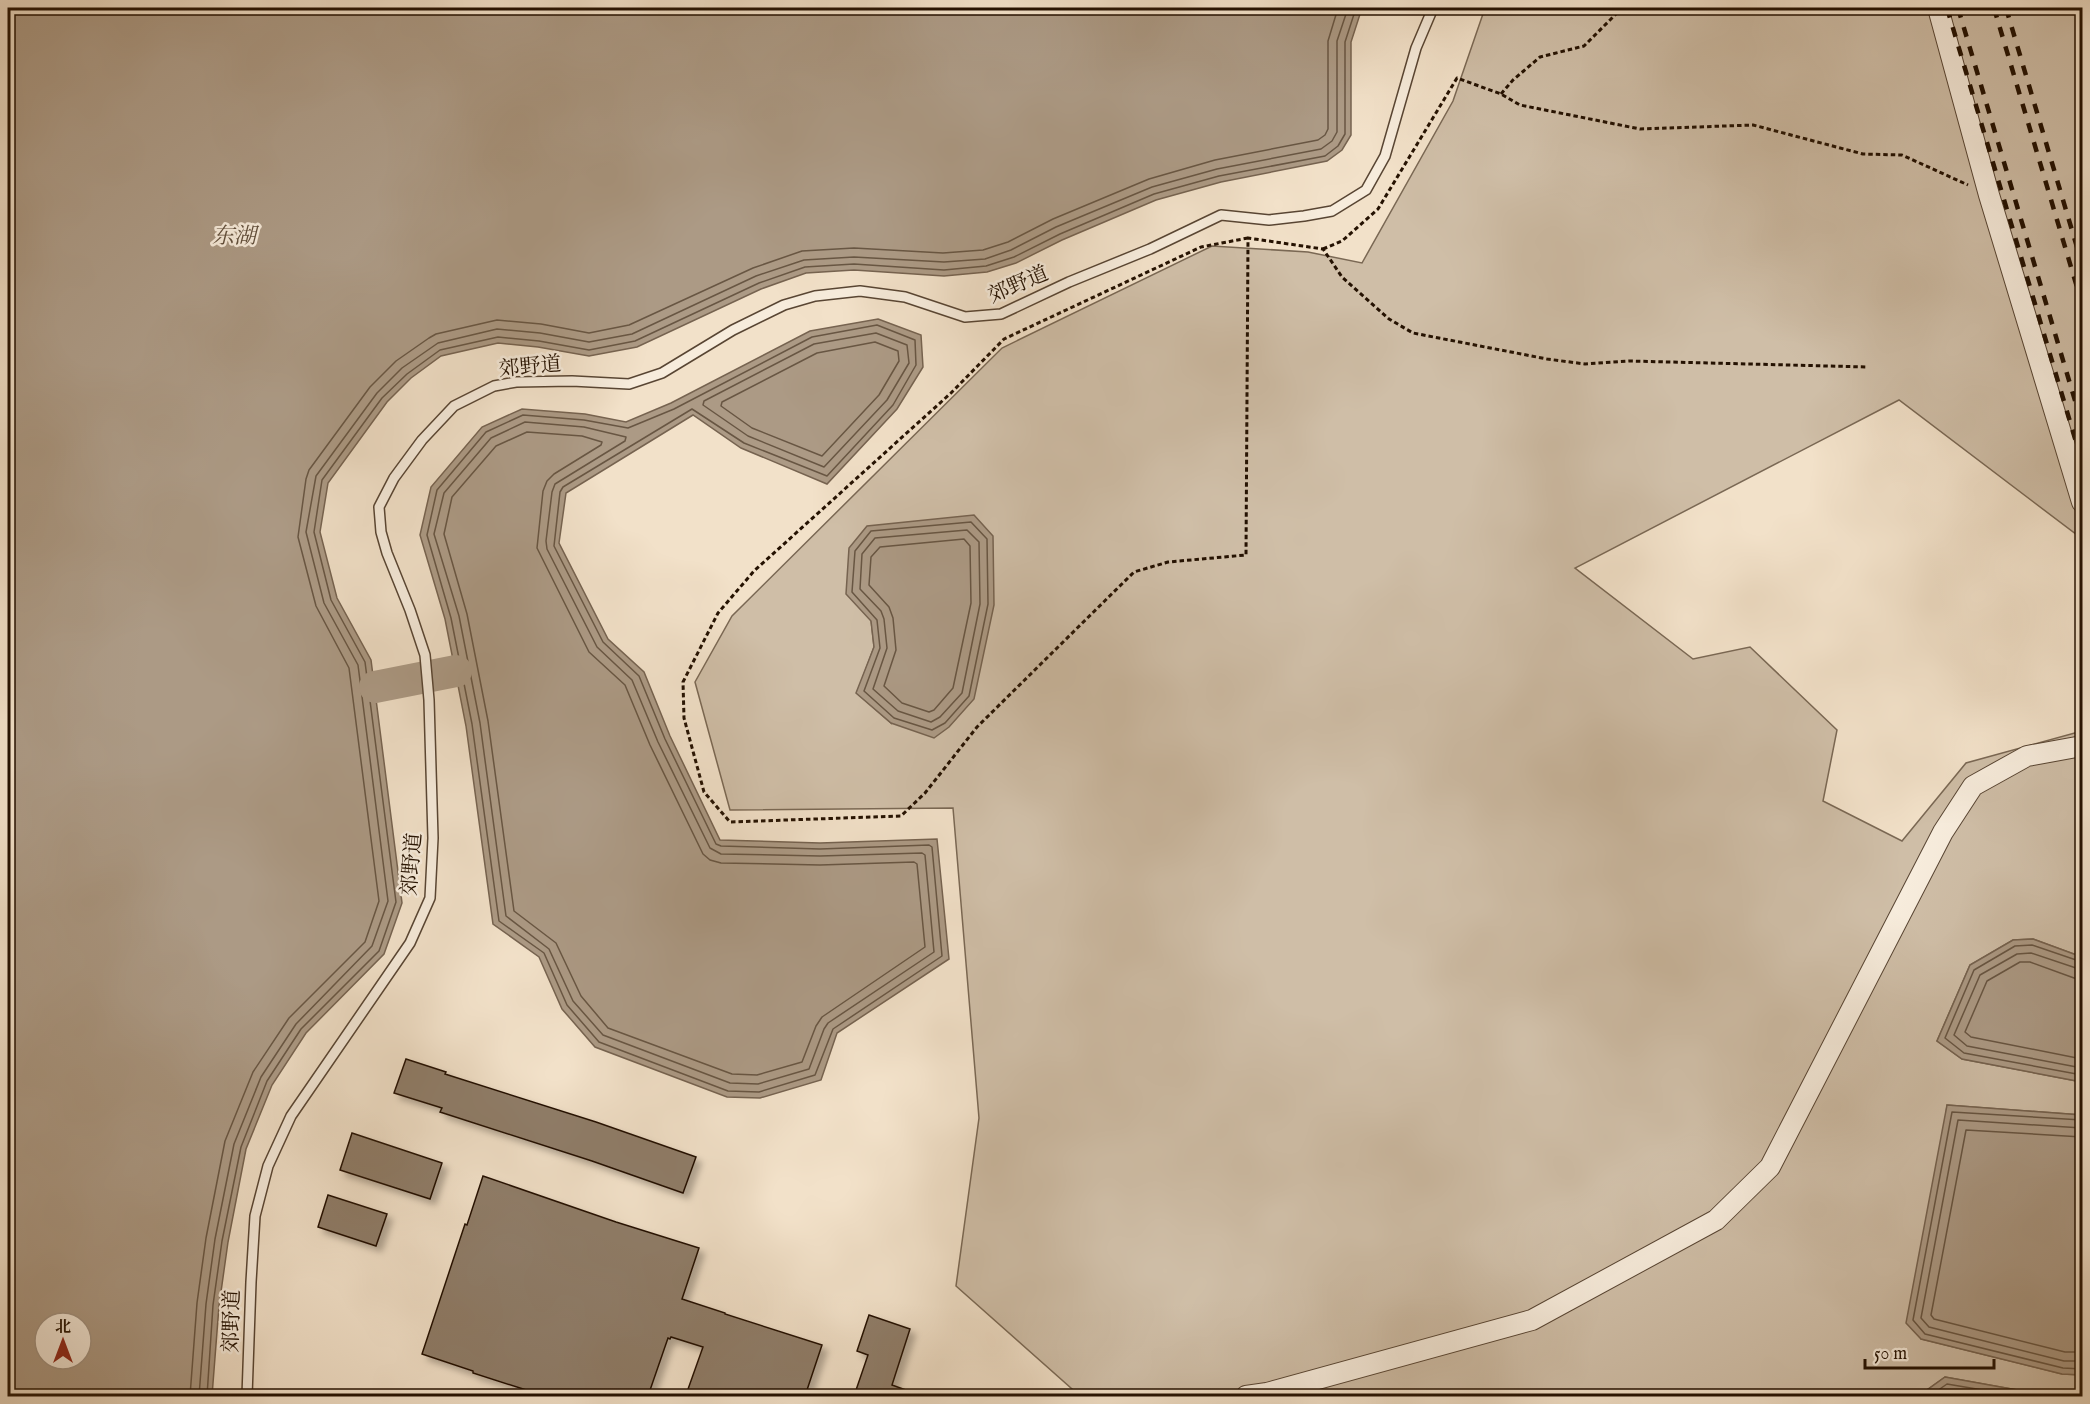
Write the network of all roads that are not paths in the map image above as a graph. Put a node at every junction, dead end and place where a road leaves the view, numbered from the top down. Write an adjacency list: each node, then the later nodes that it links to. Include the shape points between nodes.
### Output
1 (1433, 8): 5 (lane, 郊野道, via 1416,48 1385,156 1366,190 1332,211 1269,220 1221,215 1001,314 965,317 904,297 860,291 815,296 733,330 662,373 629,384 572,381 494,386 454,406 423,440 394,478 379,507 387,553 425,655 433,838 430,898 410,943 291,1116 268,1166 255,1216)
2 (1938, 8): 3 (street, via 1989,195)
3 (2082, 502)
4 (2082, 746): 6 (street, via 2027,756 1973,786 1943,832 1770,1167 1716,1220 1532,1320)
5 (247, 1396)
6 (1246, 1396)

